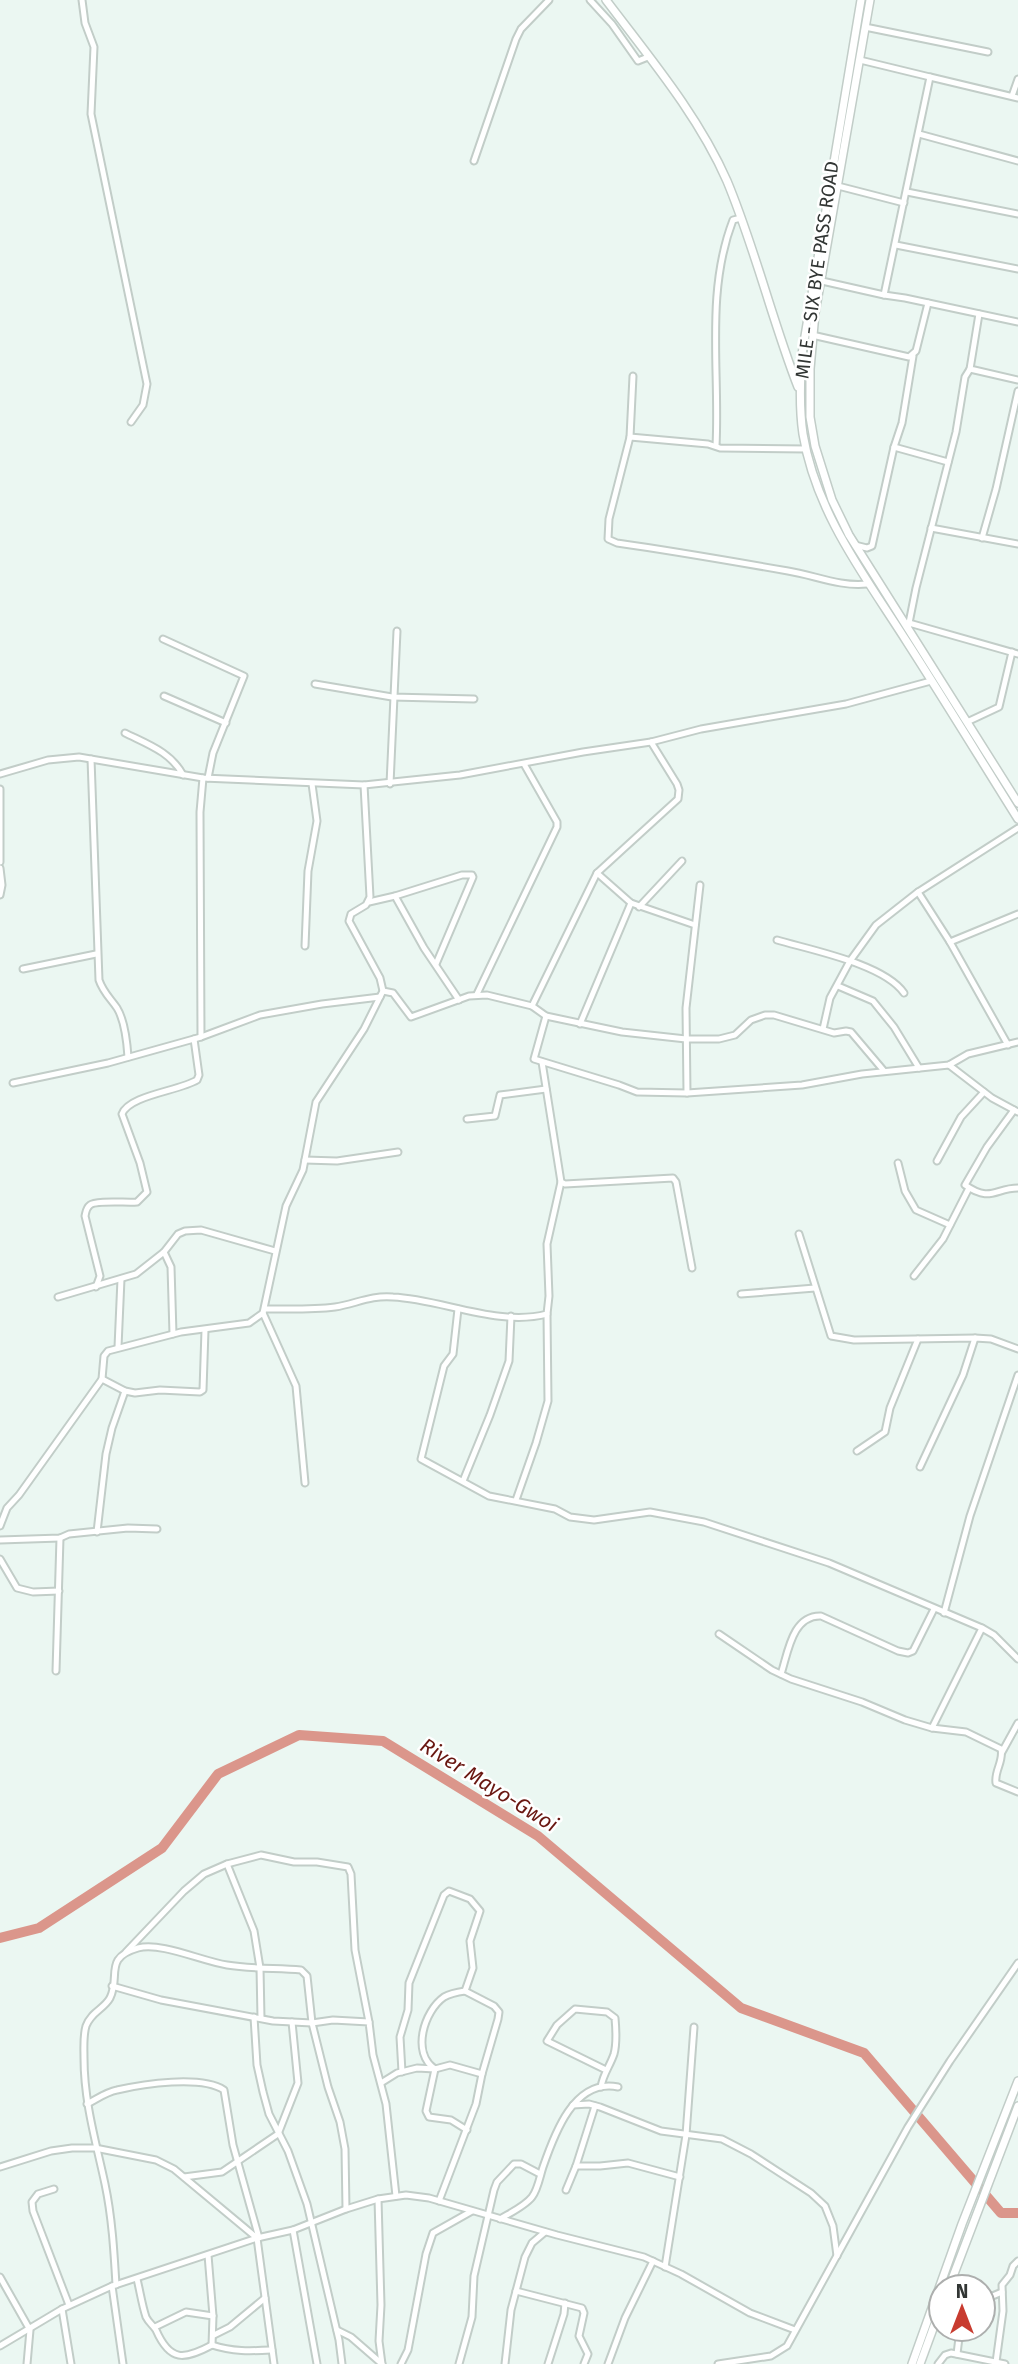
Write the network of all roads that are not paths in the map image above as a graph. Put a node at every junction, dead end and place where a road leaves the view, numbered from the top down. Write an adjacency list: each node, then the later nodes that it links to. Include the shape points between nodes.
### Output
1 (82, 0): 37 (street, via 94,47 92,114 147,384 143,405)
2 (549, 0): 15 (street, via 516,39)
3 (590, 0): 9 (street, via 638,61)
4 (606, 0): 9 (street)
5 (860, 0): 34 (street, MILE - SIX BYE PASS ROAD, via 807,315)
6 (870, 0): 7 (street)
7 (865, 27): 8 (street); 10 (street)
8 (988, 52)
9 (648, 57): 21 (street, via 706,139)
10 (860, 60): 11 (street); 17 (street)
11 (930, 77): 13 (street); 14 (street)
12 (1018, 79): 13 (street)
13 (1015, 97)
14 (919, 134): 16 (street); 18 (street)
15 (474, 161)
16 (1018, 161)
17 (838, 186): 19 (street); 24 (street)
18 (907, 192): 19 (street); 20 (street)
19 (904, 203): 22 (street)
20 (1018, 214)
21 (741, 218): 34 (street); 39 (street, via 733,220 725,240 717,285)
22 (895, 245): 23 (street); 25 (street)
23 (1018, 269)
24 (822, 281): 25 (street); 29 (street)
25 (884, 295): 26 (street)
26 (928, 303): 27 (street); 30 (street)
27 (979, 314): 28 (street); 31 (street)
28 (1018, 322)
29 (812, 335): 30 (street); 36 (street)
30 (913, 356): 40 (street)
31 (970, 369): 33 (street); 42 (street)
32 (633, 376): 38 (street)
33 (1018, 380)
34 (800, 391): 36 (street); 41 (street, MILE - SIX BYE PASS ROAD)
35 (1018, 391): 44 (street)
36 (810, 417): 46 (street, via 832,500)
37 (131, 422)
38 (630, 437): 39 (street); 47 (street, via 609,519 610,541)
39 (716, 446): 41 (street)
40 (894, 447): 42 (street); 46 (street, via 872,546)
41 (806, 449): 47 (street, MILE - SIX BYE PASS ROAD, via 834,524)
42 (948, 462): 43 (street)
43 (931, 528): 44 (street); 48 (street)
44 (982, 538): 45 (street)
45 (1018, 544)
46 (855, 545): 48 (street)
47 (867, 584): 52 (street, MILE - SIX BYE PASS ROAD)
48 (909, 626): 51 (street); 57 (street)
49 (397, 631): 55 (street)
50 (163, 639): 58 (street, via 244,676)
51 (1015, 653): 57 (street, via 999,707)
52 (932, 681): 60 (street, via 846,704); 69 (street, MILE - SIX BYE PASS ROAD)
53 (315, 684): 55 (street)
54 (164, 696): 58 (street)
55 (392, 697): 56 (street); 67 (street)
56 (474, 699)
57 (967, 722): 69 (street)
58 (226, 723): 65 (street)
59 (125, 733): 64 (street, via 167,755)
60 (650, 742): 62 (street); 77 (street, via 677,784 678,799)
61 (90, 759): 63 (street, via 48,760); 64 (street); 90 (street)
62 (524, 764): 67 (street); 97 (street, via 557,827)
63 (0, 774)
64 (183, 775): 65 (street)
65 (206, 778): 66 (street); 103 (street, via 200,812)
66 (312, 784): 68 (street); 89 (street, via 317,821 308,871)
67 (390, 784): 68 (street)
68 (364, 785): 82 (street)
69 (1004, 788): 71 (street); 72 (street, MILE - SIX BYE PASS ROAD)
70 (0, 789): 75 (street)
71 (1018, 803)
72 (1018, 819)
73 (1018, 828): 79 (street)
74 (682, 861): 84 (street)
75 (0, 862)
76 (0, 868): 80 (street)
77 (597, 873): 83 (street); 99 (street)
78 (699, 885): 86 (street)
79 (918, 892): 88 (street); 91 (street, via 876,925)
80 (0, 895)
81 (395, 896): 82 (street); 92 (street); 92 (street, via 462,875 473,876)
82 (369, 902): 96 (street, via 351,914 349,921 380,978)
83 (631, 903): 84 (street); 101 (street)
84 (639, 907): 86 (street)
85 (1018, 915): 88 (street)
86 (695, 925): 105 (street)
87 (777, 940): 91 (street)
88 (950, 942): 107 (street)
89 (305, 946)
90 (96, 954): 93 (street); 108 (street, via 102,989 118,1009)
91 (850, 961): 94 (street); 95 (street, via 887,976)
92 (436, 964): 98 (street)
93 (23, 969)
94 (838, 986): 102 (street); 111 (street, via 873,1000)
95 (904, 993)
96 (381, 994): 98 (street, via 393,993 411,1017); 103 (street, via 260,1015); 120 (street, via 316,1102)
97 (477, 994): 98 (street); 99 (street)
98 (459, 1000)
99 (532, 1006): 100 (street)
100 (546, 1016): 101 (street); 109 (street, via 534,1059)
101 (580, 1024): 105 (street)
102 (823, 1029): 105 (street, via 765,1015 729,1038); 112 (street, via 851,1032)
103 (201, 1037): 104 (street)
104 (194, 1039): 108 (street); 133 (street, via 197,1080 133,1101 122,1114 147,1192 137,1202 87,1207 85,1216 100,1276)
105 (686, 1039): 116 (street)
106 (1018, 1042): 107 (street)
107 (1007, 1045): 110 (street, via 968,1054)
108 (128, 1057): 113 (street)
109 (542, 1062): 114 (street); 116 (street, via 637,1093)
110 (949, 1065): 111 (street); 115 (street)
111 (919, 1068): 112 (street)
112 (884, 1072): 116 (street, via 792,1086)
113 (13, 1083)
114 (546, 1089): 118 (street, via 500,1095 495,1116); 123 (street)
115 (984, 1093): 117 (street); 121 (street, via 961,1117)
116 (687, 1094)
117 (1016, 1111): 124 (street, via 987,1147 965,1185)
118 (467, 1119)
119 (398, 1152): 120 (street, via 337,1161)
120 (305, 1160): 128 (street, via 286,1206)
121 (937, 1161)
122 (898, 1163): 126 (street, via 916,1210)
123 (561, 1182): 130 (street, via 673,1178); 139 (street, via 547,1244)
124 (969, 1188): 125 (street, via 995,1194); 126 (street)
125 (1018, 1188)
126 (950, 1225): 131 (street)
127 (799, 1234): 134 (street)
128 (275, 1251): 129 (street, via 201,1230 178,1234); 138 (street)
129 (164, 1252): 132 (street, via 136,1274); 142 (street, via 171,1267)
130 (692, 1268)
131 (915, 1276)
132 (121, 1279): 133 (street); 145 (street)
133 (96, 1287): 136 (street)
134 (815, 1288): 135 (street); 144 (street, via 831,1336)
135 (741, 1294)
136 (58, 1297)
137 (458, 1309): 138 (street, via 378,1296 335,1307); 140 (street); 152 (street, via 453,1354 444,1366 421,1458)
138 (264, 1311): 141 (street, via 249,1323); 153 (street, via 296,1386)
139 (547, 1314): 140 (street); 154 (street, via 548,1401)
140 (510, 1316): 152 (street, via 509,1361)
141 (205, 1330): 142 (street); 149 (street, via 203,1390)
142 (173, 1334): 145 (street)
143 (975, 1338): 144 (street); 146 (street); 151 (street)
144 (918, 1339): 150 (street, via 885,1432)
145 (118, 1347): 148 (street, via 104,1356)
146 (1018, 1349)
147 (1018, 1375): 163 (street, via 970,1516)
148 (102, 1379): 149 (street); 155 (street, via 7,1508)
149 (125, 1391): 157 (street, via 106,1454)
150 (857, 1451)
151 (920, 1467)
152 (463, 1481): 154 (street, via 496,1498)
153 (305, 1483)
154 (516, 1500): 162 (street, via 594,1520 650,1512 704,1522 829,1563)
155 (0, 1526)
156 (157, 1529): 157 (street)
157 (97, 1532): 158 (street)
158 (60, 1538): 159 (street); 161 (street)
159 (0, 1540)
160 (0, 1559): 161 (street, via 18,1588)
161 (59, 1591): 167 (street)
162 (934, 1609): 163 (street); 168 (street, via 908,1653 812,1616 796,1628)
163 (944, 1613): 164 (street)
164 (982, 1628): 166 (street); 170 (street)
165 (719, 1634): 168 (street)
166 (1018, 1659)
167 (56, 1671)
168 (781, 1674): 170 (street)
169 (1018, 1723): 171 (street)
170 (932, 1728): 171 (street, via 966,1732)
171 (1002, 1752): 172 (street, via 996,1783)
172 (1018, 1793)
173 (227, 1864): 174 (street, via 204,1874 184,1891); 176 (street, via 254,1931); 182 (street, via 261,1856 350,1869 355,1950)
174 (124, 1954): 176 (street, via 150,1946 216,1963); 177 (street, via 113,1969)
175 (1018, 1963): 221 (street, via 908,2127)
176 (260, 1968): 180 (street); 183 (street, via 304,1972)
177 (112, 1986): 179 (street); 193 (street, via 108,2002 89,2019 85,2030)
178 (466, 1991): 185 (street, via 445,1996 425,2026 423,2054); 187 (street, via 473,1968 470,1941 480,1911 470,1899 449,1891 409,1983 400,2037); 188 (street, via 499,2012)
179 (254, 2017): 180 (street); 198 (street, via 257,2065 268,2114)
180 (261, 2018): 181 (street)
181 (292, 2022): 183 (street); 198 (street, via 298,2083)
182 (369, 2022): 183 (street); 190 (street)
183 (312, 2023): 212 (street, via 345,2149)
184 (694, 2027): 199 (street)
185 (435, 2068): 187 (street); 188 (street, via 460,2066); 197 (street, via 426,2111 429,2117 451,2120)
186 (606, 2070): 186 (street, via 614,2053 615,2018 607,2012 570,2011 547,2040); 191 (street)
187 (402, 2072): 190 (street)
188 (482, 2074): 197 (street)
189 (1018, 2081): 262 (street)
190 (381, 2083): 209 (street)
191 (601, 2087): 192 (street); 194 (street)
192 (618, 2087)
193 (87, 2104): 200 (street); 201 (street, via 114,2090 159,2084 193,2082 220,2087 227,2098)
194 (573, 2105): 195 (street); 204 (street, via 559,2123)
195 (595, 2106): 199 (street, via 661,2131); 202 (street)
196 (1018, 2106): 225 (street)
197 (467, 2130): 211 (street)
198 (278, 2134): 201 (street); 216 (street, via 301,2184)
199 (686, 2135): 206 (street); 221 (street, via 722,2139 811,2193 825,2206)
200 (95, 2148): 203 (street, via 51,2151); 205 (street, via 156,2160); 228 (street, via 113,2231)
201 (237, 2162): 205 (street, via 212,2175); 219 (street)
202 (576, 2166): 206 (street, via 628,2163); 208 (street)
203 (0, 2167)
204 (541, 2174): 214 (street, via 513,2164 497,2182); 215 (street, via 531,2199)
205 (184, 2177): 219 (street)
206 (680, 2177): 224 (street)
207 (54, 2189): 234 (street, via 38,2194 33,2211)
208 (566, 2190)
209 (396, 2196): 210 (street); 211 (street, via 419,2195)
210 (378, 2199): 212 (street); 239 (street, via 382,2364)
211 (439, 2201): 213 (street)
212 (346, 2209): 216 (street)
213 (472, 2211): 214 (street); 255 (street, via 433,2233)
214 (489, 2216): 215 (street); 256 (street)
215 (500, 2219): 218 (street)
216 (310, 2223): 217 (street); 239 (street)
217 (293, 2230): 219 (street); 253 (street)
218 (545, 2232): 222 (street); 229 (street, via 525,2257)
219 (258, 2238): 220 (street); 232 (street)
220 (208, 2255): 227 (street); 236 (street)
221 (837, 2257): 240 (street)
222 (653, 2261): 224 (street); 260 (street)
223 (1018, 2261): 230 (street)
224 (665, 2267): 240 (street, via 750,2313)
225 (954, 2273)
226 (0, 2277): 238 (street)
227 (137, 2279): 228 (street); 237 (street, via 147,2319)
228 (114, 2286): 234 (street); 251 (street)
229 (516, 2291): 233 (street); 257 (street)
230 (1002, 2292): 231 (street); 248 (street)
231 (997, 2294)
232 (265, 2298): 241 (street); 246 (street)
233 (565, 2303): 258 (street); 259 (street, via 583,2311 579,2336 588,2354)
234 (69, 2305): 235 (street)
235 (62, 2309): 238 (street); 250 (street)
236 (213, 2316): 237 (street, via 186,2312); 241 (street)
237 (155, 2326): 244 (street, via 158,2338 175,2355 194,2354)
238 (30, 2330): 245 (street); 249 (street)
239 (337, 2330): 254 (street)
240 (795, 2330): 261 (street, via 787,2346 771,2356)
241 (214, 2335): 244 (street)
242 (928, 2343): 263 (street)
243 (958, 2343): 247 (street)
244 (212, 2345): 246 (street, via 225,2350)
245 (0, 2346)
246 (272, 2350): 252 (street)
247 (957, 2354): 248 (street); 264 (street, via 945,2355)
248 (996, 2362): 265 (street)
249 (27, 2364)
250 (71, 2364)
251 (123, 2364)
252 (274, 2364)
253 (317, 2364)
254 (342, 2364)
255 (401, 2364)
256 (459, 2364)
257 (505, 2364)
258 (548, 2364)
259 (584, 2364)
260 (608, 2364)
261 (718, 2364)
262 (912, 2364)
263 (920, 2364)
264 (938, 2364)
265 (1005, 2364)

